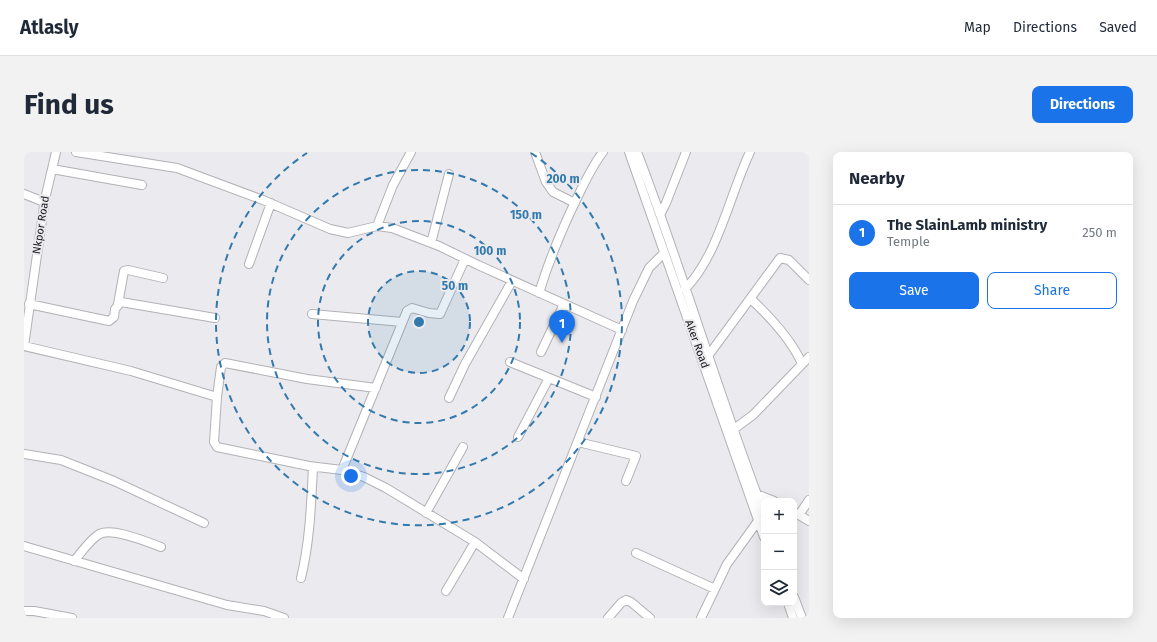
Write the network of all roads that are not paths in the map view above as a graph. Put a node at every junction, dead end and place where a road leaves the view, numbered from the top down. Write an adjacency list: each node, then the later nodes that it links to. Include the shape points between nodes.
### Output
1 (56, 152): 10 (street, Nkpor Road)
2 (76, 152): 15 (street, via 177,168)
3 (411, 152): 18 (street, via 393,186)
4 (534, 152): 16 (street, via 546,182 553,192)
5 (603, 152): 16 (street, via 594,164)
6 (629, 152): 20 (street, Aker Road)
7 (637, 152): 17 (street, Aker Road)
8 (686, 152): 17 (street)
9 (750, 152): 26 (street, via 700,272)
10 (52, 169): 12 (street); 14 (street, Nkpor Road)
11 (449, 174): 19 (street)
12 (142, 185)
13 (24, 194): 14 (street)
14 (44, 202): 29 (street, Nkpor Road)
15 (271, 203): 18 (street, via 342,232); 22 (street)
16 (575, 203): 27 (street, via 550,258)
17 (660, 213): 26 (street, Aker Road)
18 (377, 226): 19 (street, via 392,228)
19 (431, 243): 21 (street)
20 (664, 253): 36 (street, via 649,268); 45 (street, Aker Road)
21 (465, 259): 25 (street); 35 (street, via 440,314 412,308 407,311)
22 (249, 264)
23 (163, 278): 30 (street, via 128,270 124,272)
24 (809, 280): 28 (street, via 789,260 780,258)
25 (512, 281): 27 (street); 48 (street, via 464,364)
26 (685, 289): 39 (street, Aker Road)
27 (539, 293): 31 (street)
28 (751, 299): 39 (street); 42 (street, via 786,338 799,355)
29 (29, 304): 30 (street, via 109,321 114,317); 34 (street, Nkpor Road)
30 (118, 304): 33 (street, via 121,302)
31 (564, 304): 36 (street); 38 (street)
32 (312, 314): 35 (street)
33 (215, 318)
34 (25, 321): 37 (street, Nkpor Road)
35 (402, 322): 44 (street)
36 (622, 330): 47 (street)
37 (24, 346): 46 (street, via 131,371)
38 (541, 352)
39 (708, 356): 45 (street, Aker Road)
40 (809, 357): 42 (street)
41 (510, 362): 43 (street)
42 (802, 364): 49 (street, via 753,415)
43 (549, 378): 47 (street); 50 (street)
44 (376, 388): 46 (street, via 313,380 225,363 221,367); 55 (street)
45 (718, 394): 49 (street, Aker Road); 64 (street, Aker Road)
46 (217, 397): 54 (street, via 214,442 217,447)
47 (596, 397): 51 (street)
48 (449, 398)
49 (734, 429): 57 (street, Aker Road)
50 (518, 437)
51 (578, 442): 56 (street, via 636,456); 74 (street)
52 (463, 447): 61 (street)
53 (24, 454): 66 (street, via 61,460 114,481)
54 (313, 467): 55 (street); 73 (street, via 311,524)
55 (342, 470): 61 (street, via 386,488)
56 (626, 481)
57 (756, 494): 58 (street); 60 (street, Aker Road)
58 (766, 498)
59 (809, 500): 62 (street)
60 (761, 506)
61 (426, 513): 68 (street)
62 (797, 513)
63 (797, 515): 65 (street)
64 (758, 521): 67 (street, Aker Road); 75 (street, via 727,564)
65 (809, 521)
66 (204, 523)
67 (763, 534)
68 (475, 542): 74 (street); 76 (street)
69 (24, 546): 72 (street)
70 (161, 547): 72 (street, via 125,535 105,532 98,535)
71 (636, 553): 75 (street)
72 (74, 560): 81 (street, via 196,596)
73 (301, 578)
74 (524, 578): 82 (street)
75 (715, 589): 85 (street)
76 (446, 591)
77 (797, 605): 87 (street)
78 (789, 606): 86 (street)
79 (24, 611): 80 (street)
80 (72, 618)
81 (284, 618)
82 (508, 618)
83 (608, 618): 84 (street, via 626,600)
84 (650, 618)
85 (701, 618)
86 (793, 618)
87 (802, 618)

